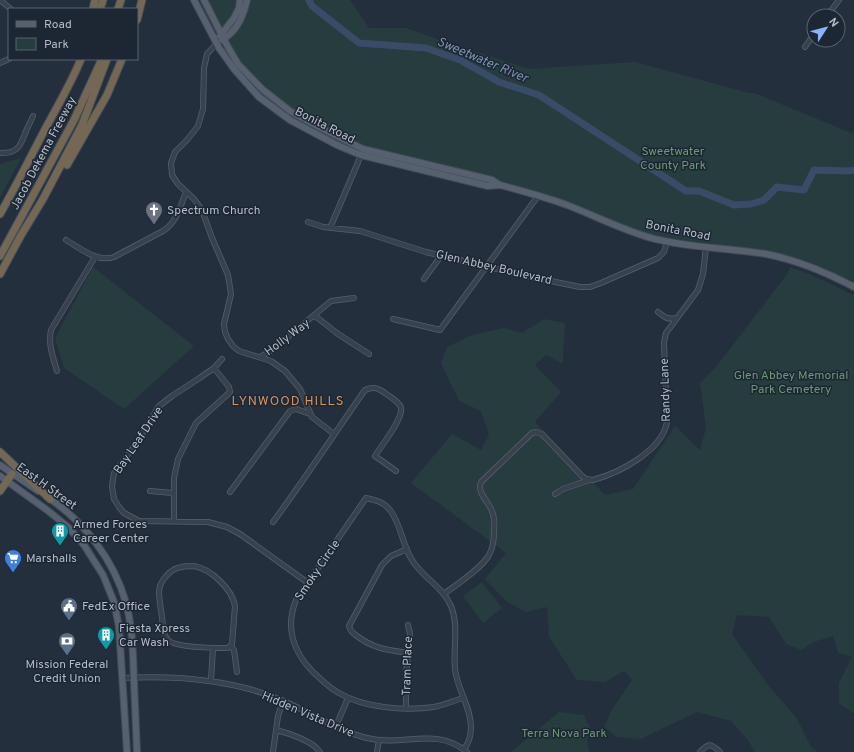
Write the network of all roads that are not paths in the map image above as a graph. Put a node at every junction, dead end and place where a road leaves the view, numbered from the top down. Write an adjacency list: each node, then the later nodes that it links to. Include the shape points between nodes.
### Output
1 (0, 0): 7 (street)
2 (142, 0): 8 (highway)
3 (194, 0): 10 (main road, Bonita Road)
4 (204, 0): 9 (main road, Bonita Road)
5 (240, 0): 9 (main road, via 239,8)
6 (247, 0): 9 (main road, via 239,23 233,31)
7 (10, 8)
8 (138, 16)
9 (222, 36): 10 (main road); 16 (main road, Bonita Road, via 246,73 275,100)
10 (217, 43): 16 (main road, Bonita Road, via 248,86 273,108 316,134); 19 (street, via 207,54 203,109 198,126 177,148 172,159 171,171 174,179)
11 (80, 60): 21 (highway, Jacob Dekema Freeway, via 74,77)
12 (102, 60): 28 (highway, Jacob Dekema Freeway, via 74,120)
13 (107, 60): 18 (highway, via 82,125)
14 (122, 60): 18 (highway, via 94,118 64,170)
15 (33, 116): 17 (street, via 23,142 13,152)
16 (362, 152): 20 (main road, Bonita Road, via 492,180 500,185); 23 (street)
17 (0, 153)
18 (52, 182): 31 (highway)
19 (186, 192): 29 (street, via 177,217 166,229 114,257); 40 (street, via 202,210 228,275 231,294 224,324 226,336 236,349)
20 (538, 196): 25 (main road, Bonita Road, via 565,204 635,233); 30 (street)
21 (0, 214)
22 (308, 222): 23 (street, Glen Abbey Boulevard)
23 (330, 228): 27 (street, Glen Abbey Boulevard, via 360,231)
24 (66, 240): 29 (street)
25 (667, 242): 26 (main road, Bonita Road); 30 (street, Glen Abbey Boulevard, via 664,252 658,258 590,287)
26 (706, 248): 33 (main road, Bonita Road, via 792,260); 37 (street, Randy Lane, via 698,290)
27 (440, 255): 30 (street, Glen Abbey Boulevard); 32 (street)
28 (0, 256)
29 (95, 257): 43 (street, via 51,330 49,339)
30 (486, 266): 38 (street, via 440,330)
31 (0, 274)
32 (424, 279)
33 (854, 287)
34 (354, 298): 36 (street, Holly Way, via 331,301)
35 (658, 312): 37 (street, via 665,318)
36 (314, 316): 39 (street, Holly Way); 40 (street, Holly Way)
37 (676, 318): 51 (street, Randy Lane, via 667,330 664,342 668,422 664,433 647,454 639,459 600,478)
38 (393, 319)
39 (369, 354)
40 (260, 357): 44 (street, via 276,364 293,379 303,395)
41 (222, 359): 42 (street, Bay Leaf Drive)
42 (214, 368): 56 (street, via 230,392 202,417 192,430 177,462); 59 (street, Bay Leaf Drive, via 159,406 113,477 114,499 127,515 139,521)
43 (57, 371)
44 (310, 414): 45 (street); 55 (street, via 296,409 290,411)
45 (334, 434): 48 (street, via 365,390 380,389 398,403 401,412 398,423 375,456); 60 (street)
46 (0, 452): 58 (highway)
47 (0, 465): 49 (main road, East H Street)
48 (396, 470)
49 (12, 474): 52 (highway); 58 (main road, East H Street)
50 (0, 476): 52 (main road, East H Street)
51 (590, 479): 57 (street, Randy Lane); 63 (street, via 582,476 542,434 532,434 479,486 493,514 494,542 489,556 481,565)
52 (8, 481): 53 (highway); 70 (main road, East H Street, via 68,526 96,563 115,608)
53 (0, 491)
54 (150, 491): 56 (street)
55 (230, 492)
56 (173, 493): 59 (street)
57 (555, 494)
58 (50, 499): 69 (main road, East H Street, via 74,518 90,536 118,581 126,603 132,635)
59 (174, 521): 62 (street, Bay Leaf Drive, via 208,522 230,528)
60 (273, 522)
61 (406, 549): 62 (street, Smoky Circle, via 397,522 389,508 366,498); 63 (street, via 415,565); 67 (street, via 391,556 382,565 349,626 351,632 370,645)
62 (308, 582): 72 (street, Smoky Circle, via 292,610 293,642 306,665 330,687)
63 (444, 594): 73 (street, via 454,616 455,669)
64 (408, 625): 67 (street, Tram Place)
65 (231, 646): 66 (street); 66 (street, via 235,606 231,593 202,568 177,568 165,578 159,591 164,632 168,640 175,643); 68 (street, via 234,650)
66 (213, 648): 71 (street)
67 (408, 652): 75 (street, Tram Place)
68 (236, 672)
69 (134, 677): 70 (street, Hidden Vista Drive); 71 (street, Hidden Vista Drive); 81 (main road, East H Street)
70 (122, 678): 80 (main road, East H Street)
71 (211, 680): 74 (street, Hidden Vista Drive)
72 (348, 698): 75 (street, Smoky Circle, via 378,706); 76 (street)
73 (463, 698): 75 (street, Smoky Circle, via 435,706); 79 (street, via 471,727)
74 (283, 701): 76 (street, Hidden Vista Drive); 77 (street)
75 (406, 708)
76 (336, 726): 78 (street, Hidden Vista Drive, via 354,734)
77 (276, 730): 82 (street); 83 (street, via 295,736)
78 (379, 740): 79 (street, Hidden Vista Drive, via 436,738 450,742); 84 (street)
79 (465, 751)
80 (126, 752)
81 (137, 752)
82 (273, 752)
83 (320, 752)
84 (378, 752)
85 (700, 752): 86 (street, via 706,745 714,746)
86 (720, 752)

